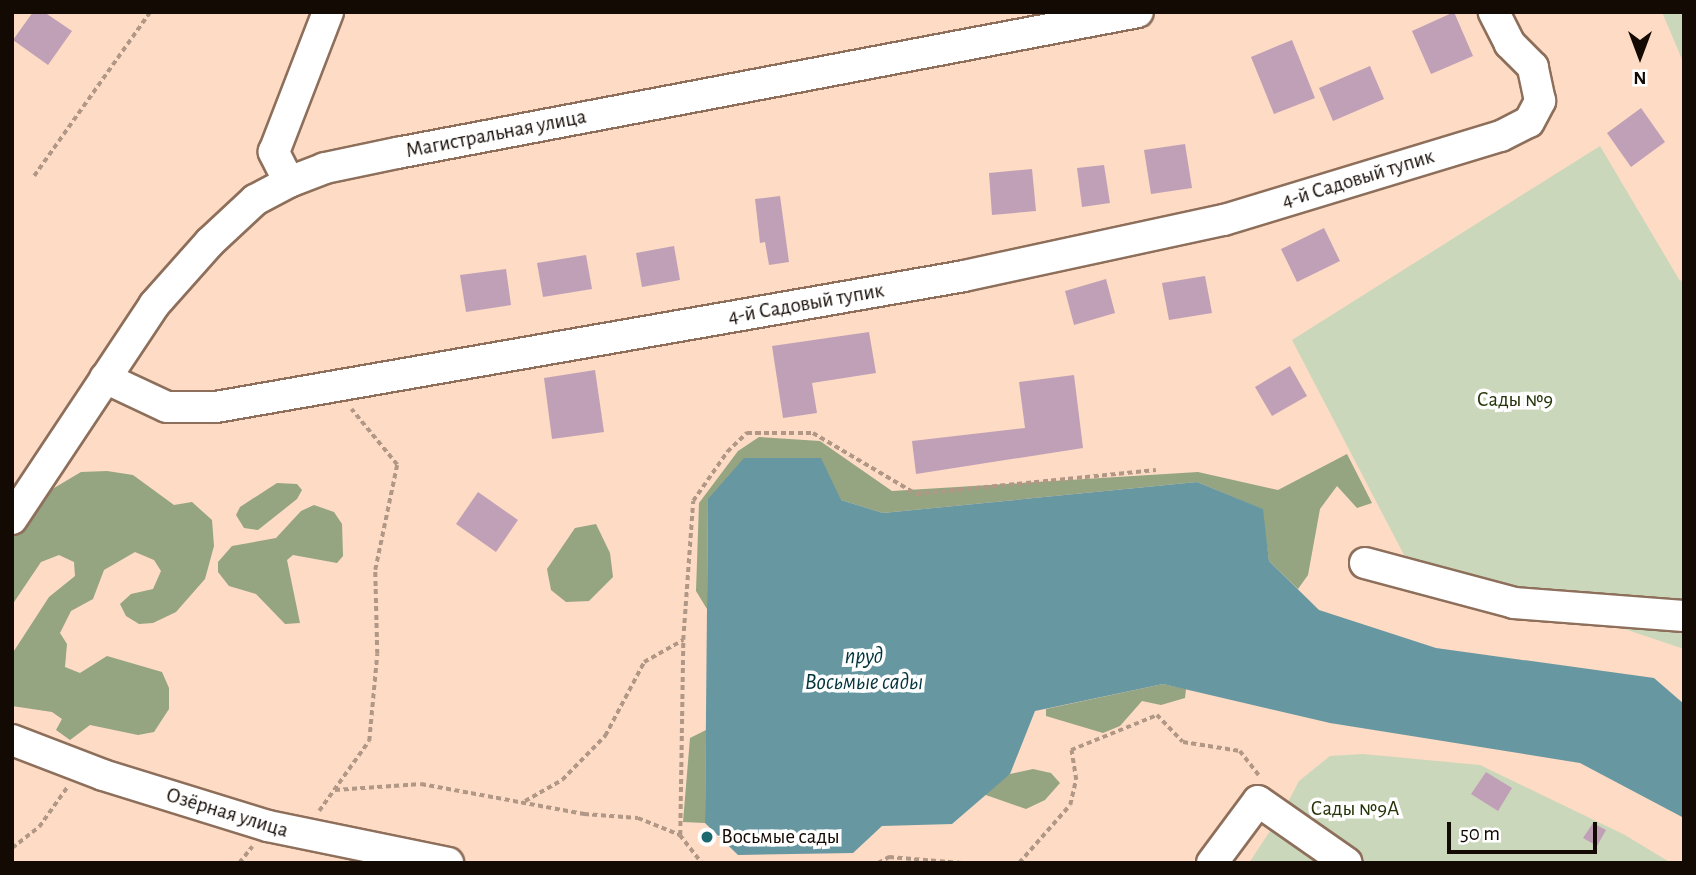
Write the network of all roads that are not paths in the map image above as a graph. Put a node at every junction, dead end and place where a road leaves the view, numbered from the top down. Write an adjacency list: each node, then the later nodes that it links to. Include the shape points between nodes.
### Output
1 (328, 12): 4 (street, via 274,152)
2 (1494, 12): 5 (street, 4-й Садовый тупик, via 1510,44 1533,67 1540,101 1529,122 1501,136 1224,220 964,276 216,407 167,407)
3 (1122, 14): 4 (street, Магистральная улица, via 397,153 325,168)
4 (289, 182): 5 (street, Магистральная улица, via 255,201 209,242 154,305)
5 (105, 378): 6 (street, Магистральная улица)
6 (12, 519)
7 (1365, 563): 8 (street, via 1514,603)
8 (1684, 616)
9 (12, 740): 10 (street, Озёрная улица, via 103,775 300,835)
10 (448, 863)
11 (1212, 863): 12 (street, via 1258,801)
12 (1347, 863)

